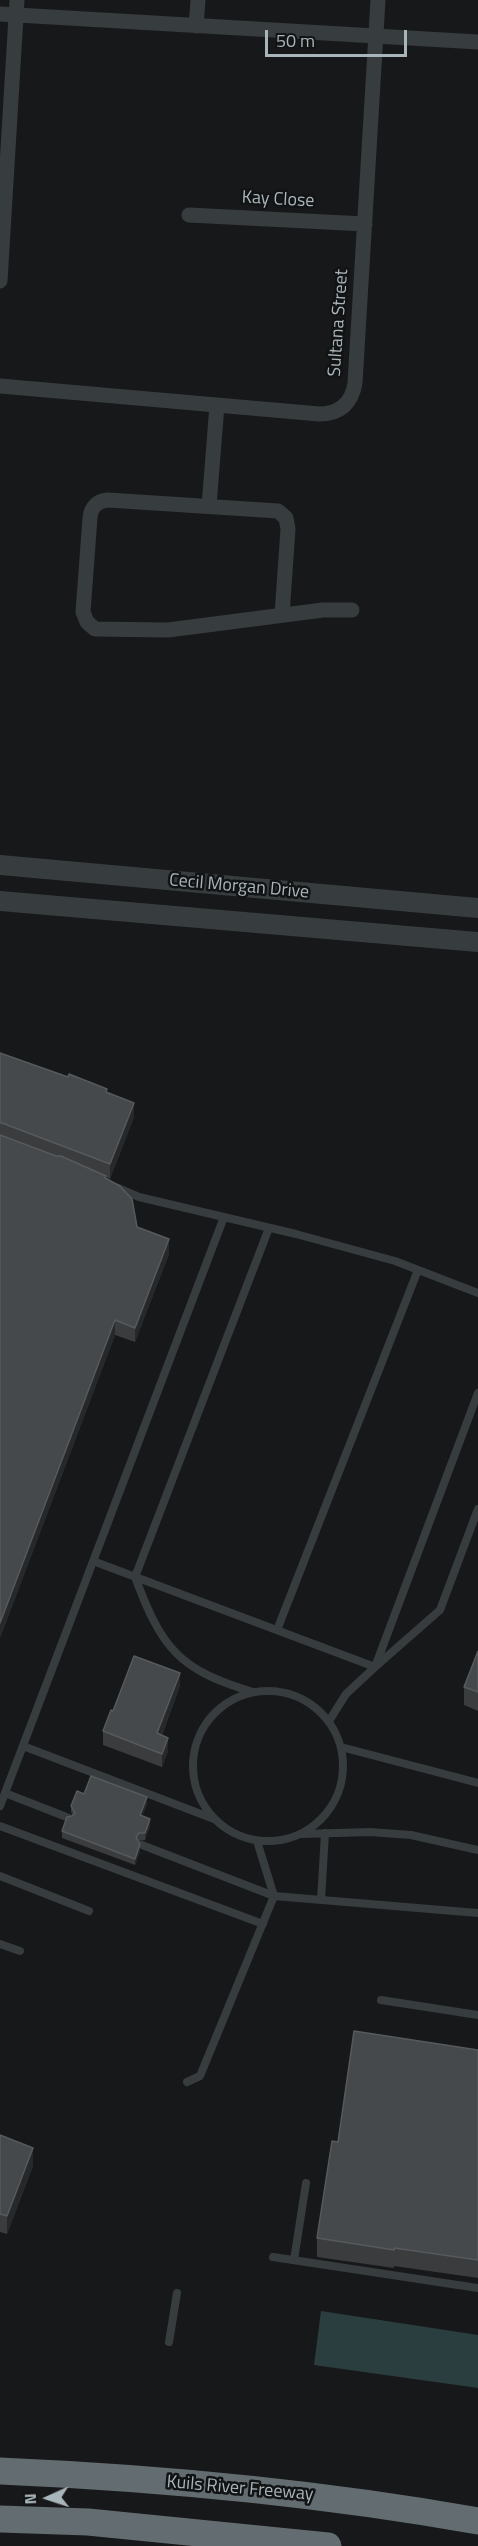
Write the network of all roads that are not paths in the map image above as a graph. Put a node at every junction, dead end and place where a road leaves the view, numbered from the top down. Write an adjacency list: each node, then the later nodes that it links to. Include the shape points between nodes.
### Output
1 (198, 0): 4 (street)
2 (378, 0): 5 (street, Sultana Street)
3 (11, 10): 4 (street); 9 (street)
4 (196, 26): 5 (street)
5 (376, 37): 6 (street); 8 (street, Sultana Street)
6 (478, 42)
7 (189, 215): 8 (street, Kay Close)
8 (365, 224): 11 (street, Sultana Street, via 355,383 350,401 328,414)
9 (0, 281)
10 (0, 386): 11 (street, Sultana Street)
11 (217, 405): 12 (street)
12 (209, 506): 14 (street, via 273,509 286,518); 14 (street, via 108,500 96,503 90,518 83,612 87,622 101,630 168,630)
13 (352, 610): 14 (street)
14 (282, 615)
15 (0, 865): 17 (street, Cecil Morgan Drive)
16 (0, 902): 18 (street, Cecil Morgan Drive)
17 (478, 908)
18 (478, 942)
19 (108, 1185): 20 (lane, via 139,1197)
20 (224, 1217): 21 (lane); 26 (lane)
21 (269, 1228): 22 (lane); 27 (lane)
22 (418, 1270): 23 (lane); 28 (lane)
23 (478, 1293)
24 (478, 1393): 29 (lane)
25 (478, 1509): 29 (lane, via 440,1610)
26 (93, 1561): 27 (lane); 32 (lane)
27 (135, 1577): 28 (lane); 30 (lane, via 144,1602 172,1650 204,1675)
28 (277, 1630): 29 (lane)
29 (375, 1667): 31 (lane, via 346,1694)
30 (253, 1692): 31 (lane, via 279,1692 303,1699); 38 (lane, via 218,1710 196,1745 196,1785 203,1804)
31 (329, 1721): 33 (lane)
32 (23, 1746): 35 (lane); 38 (lane)
33 (341, 1747): 34 (lane); 41 (lane, via 344,1767 332,1807)
34 (478, 1783)
35 (5, 1793): 36 (lane); 37 (lane)
36 (0, 1806)
37 (69, 1818)
38 (216, 1820): 42 (lane, via 242,1837)
39 (0, 1826): 50 (lane)
40 (325, 1833): 41 (lane); 44 (lane, via 411,1835); 47 (lane)
41 (302, 1834): 42 (lane)
42 (257, 1841): 46 (lane)
43 (142, 1845): 46 (lane)
44 (478, 1850)
45 (0, 1876): 48 (lane)
46 (274, 1896): 47 (lane); 50 (lane)
47 (321, 1900): 49 (lane)
48 (89, 1911)
49 (478, 1913)
50 (263, 1924): 55 (lane, via 200,2076)
51 (0, 1944): 52 (lane)
52 (20, 1952)
53 (381, 2000): 54 (lane)
54 (478, 2015)
55 (187, 2082)
56 (306, 2183): 58 (lane)
57 (273, 2257): 58 (lane)
58 (294, 2260): 59 (lane)
59 (478, 2288)
60 (177, 2293): 61 (lane)
61 (169, 2342)
62 (0, 2471): 64 (highway, Kuils River Freeway, via 286,2492)
63 (0, 2519): 65 (highway, via 88,2522)
64 (478, 2521)
65 (328, 2546)

